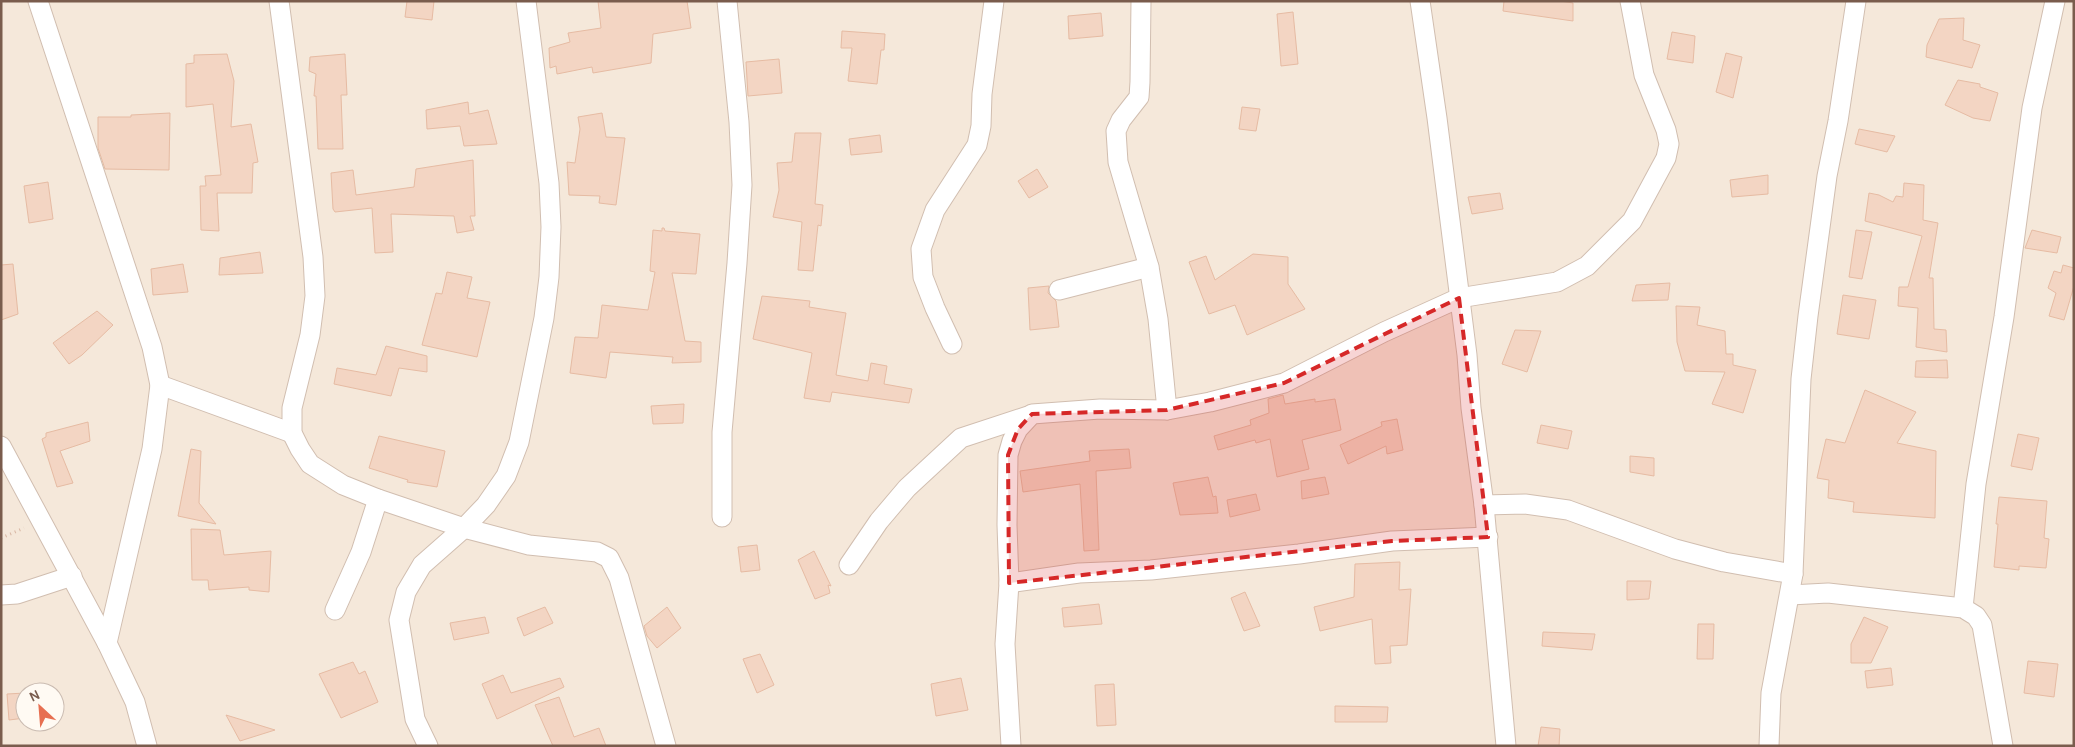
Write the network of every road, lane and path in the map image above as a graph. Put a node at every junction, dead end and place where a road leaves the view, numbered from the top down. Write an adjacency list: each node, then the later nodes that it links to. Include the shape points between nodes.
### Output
1 (38, 1): 15 (street, via 152,347)
2 (278, 1): 18 (street, via 313,257 314,286 310,335 292,408)
3 (526, 1): 23 (street, via 549,183 550,277 519,442 506,476 486,505)
4 (727, 1): 22 (street, via 742,185 722,432)
5 (994, 1): 14 (street, via 977,145 935,210 921,249 923,277)
6 (1141, 1): 11 (street, via 1138,97 1121,120 1115,146)
7 (1420, 1): 13 (street)
8 (1630, 1): 13 (street, via 1644,75 1669,144 1666,158 1632,221 1587,266 1557,282)
9 (1856, 1): 26 (street, via 1827,176 1801,379)
10 (2055, 1): 31 (street, via 2032,108 2004,317 1976,484)
11 (1150, 268): 12 (street); 16 (street)
12 (1059, 290)
13 (1459, 298): 16 (street, via 1384,332 1284,384); 21 (street)
14 (952, 344)
15 (160, 385): 18 (street); 33 (street, via 152,449)
16 (1167, 410): 17 (street, via 1100,409)
17 (1032, 414): 25 (street, via 961,438 907,488 879,521); 28 (street, via 1018,429 1008,455)
18 (292, 433): 20 (street, via 310,464 343,486)
19 (1, 446): 27 (street)
20 (378, 500): 23 (street); 32 (street, via 361,552)
21 (1484, 505): 24 (street); 26 (street, via 1525,504 1568,510 1675,549 1724,562)
22 (722, 517)
23 (464, 528): 35 (street, via 422,565 406,592 400,620 415,720); 36 (street, via 529,545 597,552 609,558 619,578)
24 (1488, 537): 28 (street, via 1392,541 1150,570 1079,573); 38 (street)
25 (849, 565)
26 (1793, 574): 30 (street)
27 (72, 576): 29 (street, via 17,594); 33 (street)
28 (1009, 584): 37 (street, via 1005,644)
29 (1, 595)
30 (1790, 595): 31 (street, via 1857,595); 39 (street, via 1771,693)
31 (1963, 608): 40 (street, via 1976,616 1982,625)
32 (335, 610)
33 (107, 643): 34 (street, via 135,702)
34 (147, 746)
35 (428, 746)
36 (666, 746)
37 (1011, 746)
38 (1506, 746)
39 (1769, 746)
40 (2002, 746)

